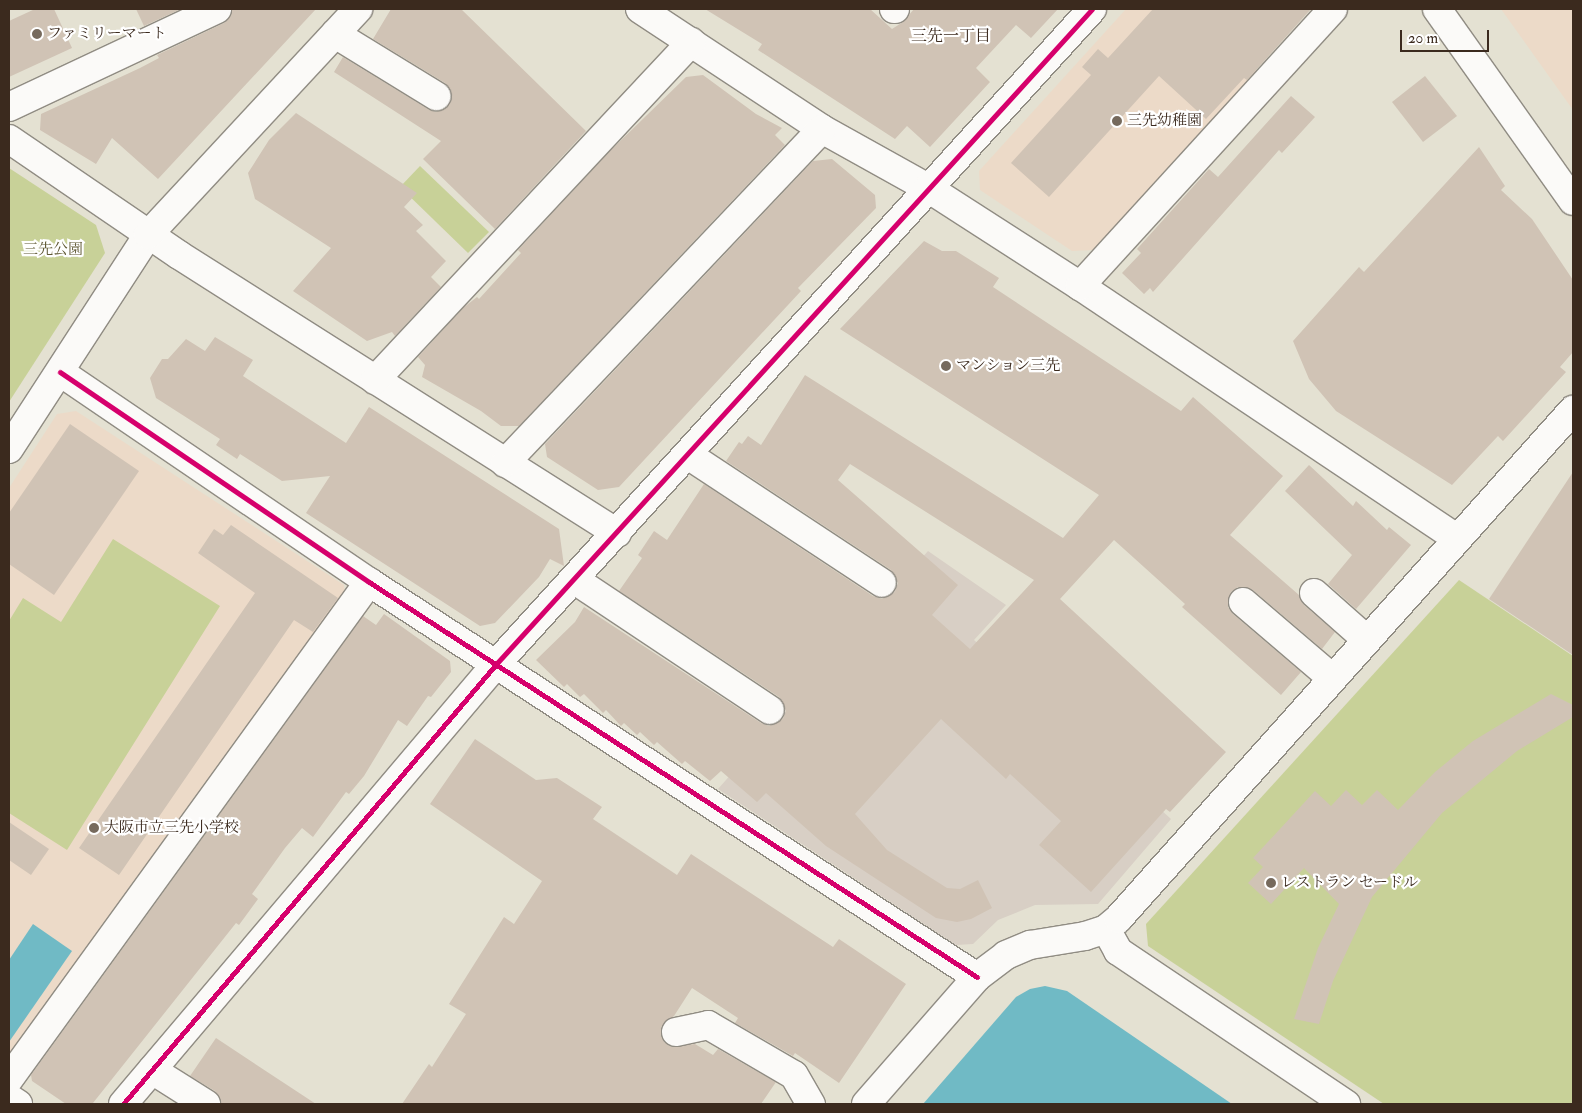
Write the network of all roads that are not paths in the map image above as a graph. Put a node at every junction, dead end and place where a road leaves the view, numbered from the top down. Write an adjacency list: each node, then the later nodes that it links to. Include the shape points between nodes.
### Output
1 (217, 9): 10 (street)
2 (358, 9): 7 (street)
3 (640, 9): 8 (street)
4 (1092, 9): 13 (street)
5 (1332, 9): 16 (street)
6 (1437, 9): 14 (street)
7 (335, 34): 9 (street); 15 (street)
8 (691, 42): 11 (street); 18 (street)
9 (436, 96)
10 (9, 107)
11 (822, 129): 13 (street); 22 (street)
12 (9, 138): 15 (street)
13 (928, 188): 16 (street); 21 (street)
14 (1573, 201)
15 (148, 235): 17 (street); 18 (street)
16 (1080, 286): 24 (street)
17 (60, 372): 20 (street); 26 (street)
18 (375, 380): 22 (street)
19 (1573, 410): 24 (street)
20 (9, 449)
21 (688, 455): 23 (street); 27 (street)
22 (504, 463): 23 (street)
23 (617, 533): 25 (street)
24 (1457, 538): 30 (street)
25 (575, 580): 31 (street); 33 (street)
26 (369, 582): 31 (street); 38 (street)
27 (882, 584)
28 (1314, 593): 30 (street)
29 (1242, 602): 32 (street)
30 (1366, 640): 32 (street)
31 (497, 663): 35 (street); 37 (street)
32 (1332, 678): 34 (street)
33 (770, 710)
34 (1106, 929): 35 (street, via 1085,936 1030,945 1006,955); 45 (street, via 1118,951)
35 (977, 977): 44 (street)
36 (676, 1032): 43 (street, via 708,1025 794,1075)
37 (152, 1070): 41 (street); 42 (street)
38 (9, 1079)
39 (9, 1098): 40 (street)
40 (18, 1104)
41 (123, 1104)
42 (206, 1104)
43 (811, 1104)
44 (866, 1104)
45 (1346, 1104)

